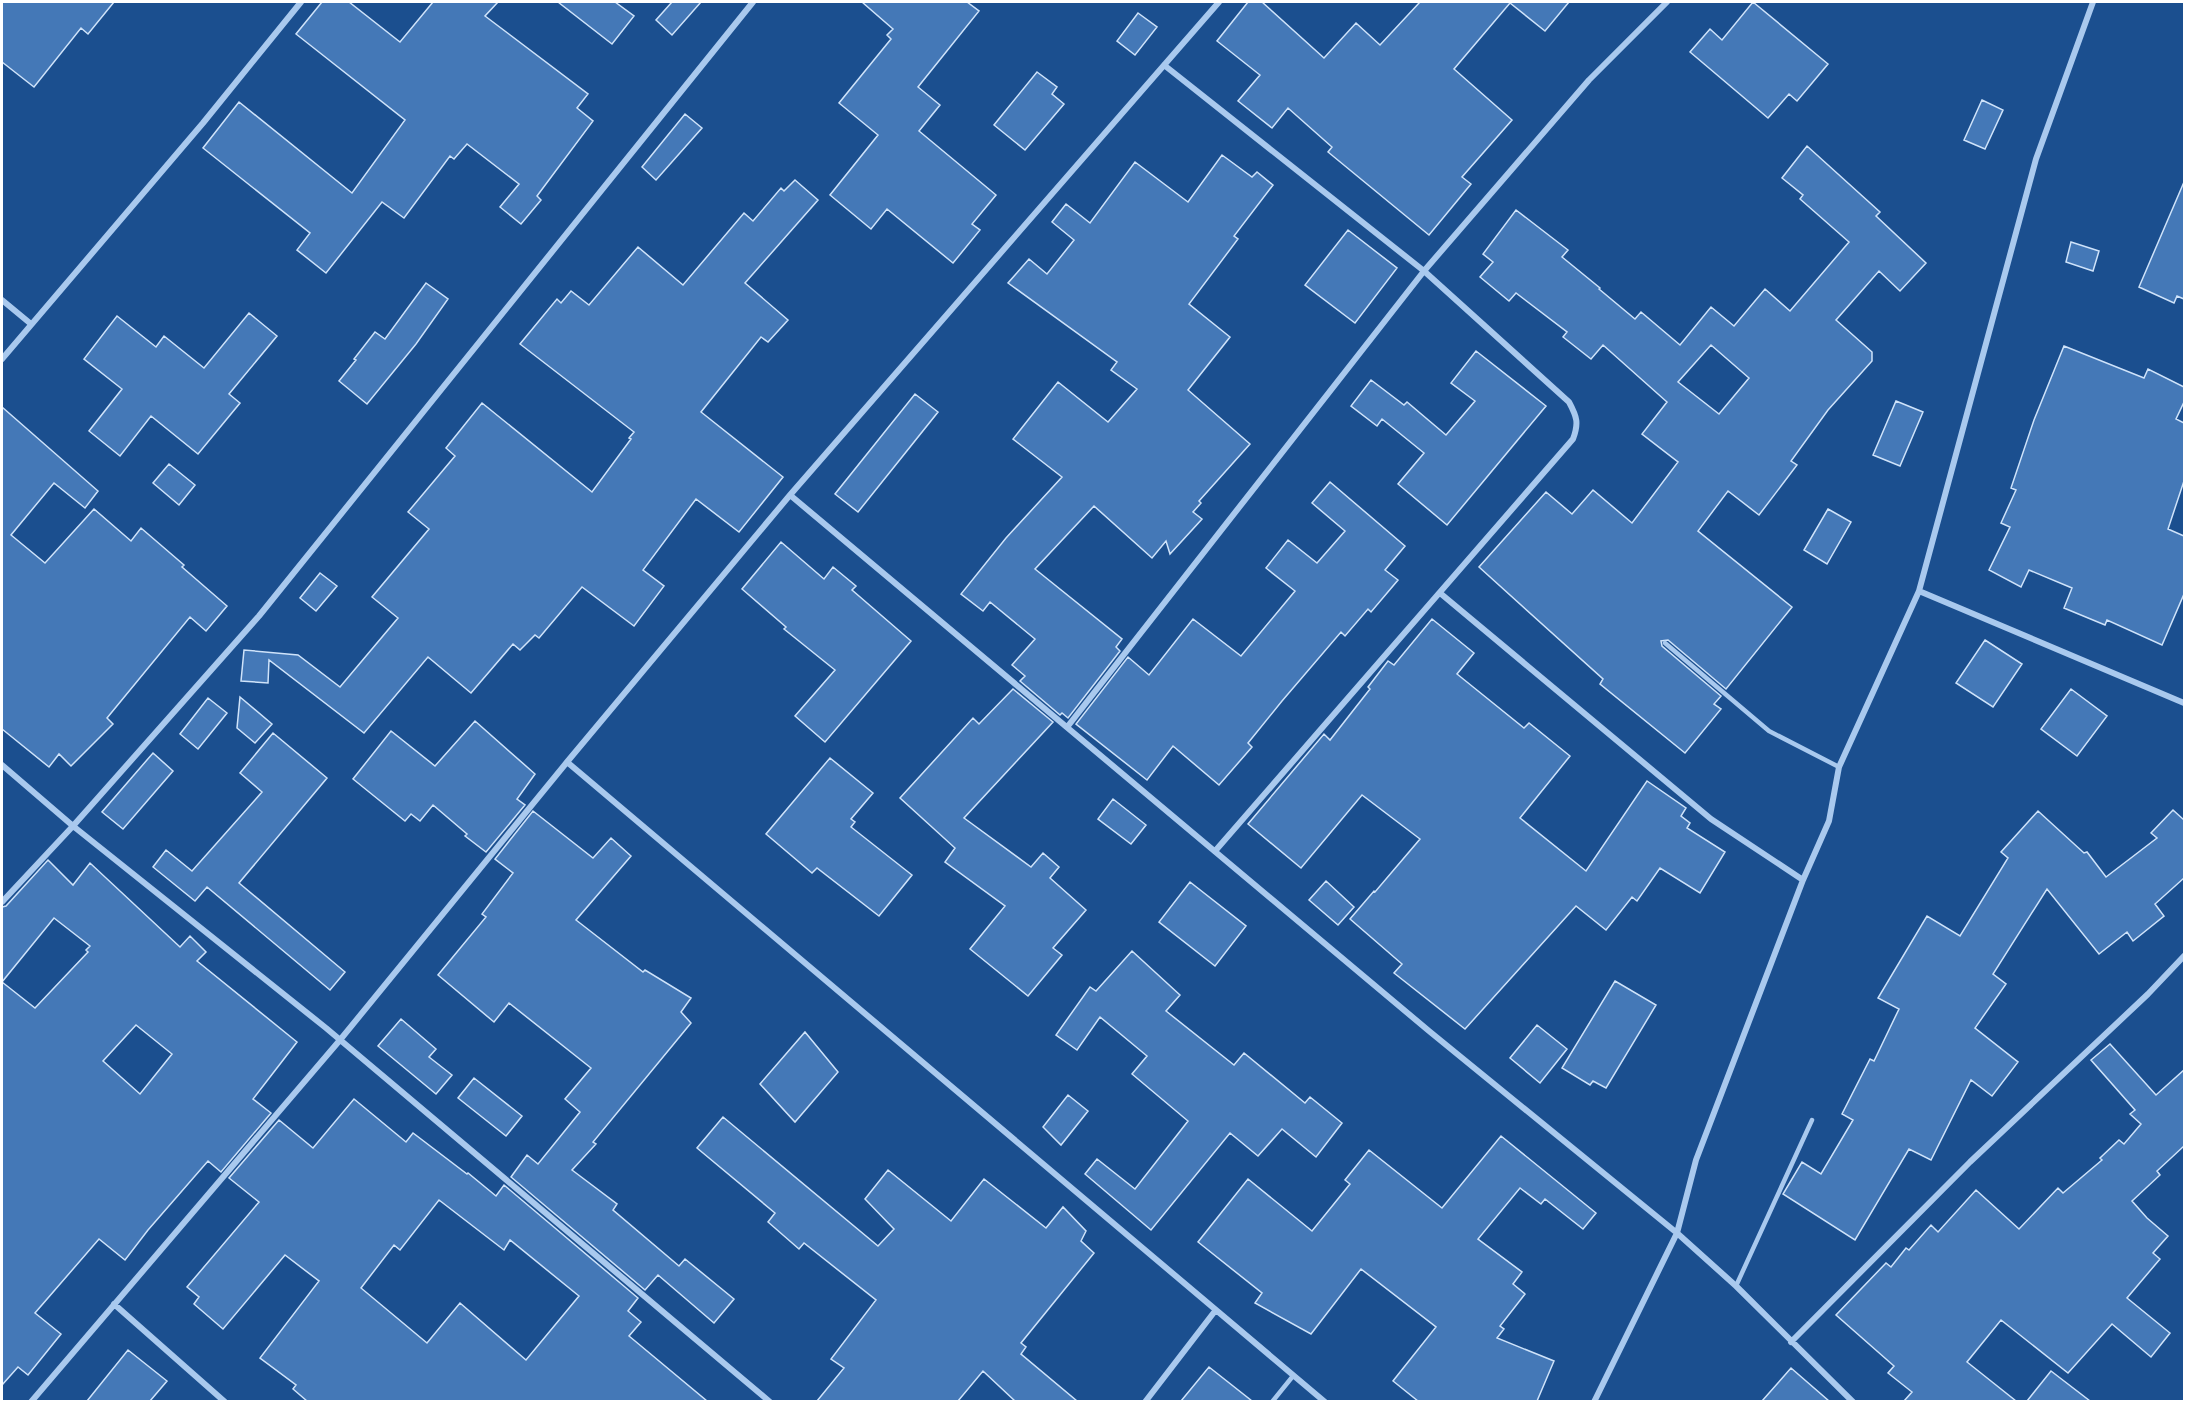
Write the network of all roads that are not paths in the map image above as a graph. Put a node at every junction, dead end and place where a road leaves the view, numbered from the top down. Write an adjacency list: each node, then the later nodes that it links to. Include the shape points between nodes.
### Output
1 (301, 2): 9 (street)
2 (753, 2): 20 (street, via 259,616)
3 (1219, 2): 6 (street)
4 (1667, 2): 7 (street, via 1589,80)
5 (2093, 2): 12 (street, via 2036,159)
6 (1164, 65): 7 (street); 11 (street)
7 (1424, 272): 13 (street, via 1569,402 1578,425 1572,439); 16 (street)
8 (2, 300): 9 (street)
9 (31, 324): 10 (street)
10 (2, 359)
11 (790, 495): 16 (street); 17 (street)
12 (1919, 591): 15 (street); 19 (street)
13 (1440, 593): 21 (street); 22 (street, via 1711,819)
14 (1665, 643): 19 (lane, via 1769,731)
15 (2184, 703)
16 (1068, 726): 21 (street)
17 (567, 762): 25 (street); 30 (street)
18 (2, 765): 20 (street)
19 (1839, 767): 22 (street, via 1829,821)
20 (73, 826): 23 (street); 25 (street)
21 (1216, 850): 27 (street, via 1429,1031)
22 (1803, 880): 27 (street, via 1696,1160)
23 (2, 902)
24 (2184, 957): 31 (street, via 1970,1162)
25 (340, 1040): 29 (street); 35 (street)
26 (1812, 1119): 28 (lane)
27 (1677, 1233): 28 (street); 39 (street)
28 (1736, 1286): 31 (street)
29 (114, 1304): 33 (street); 34 (street)
30 (1215, 1311): 32 (street); 36 (street)
31 (1791, 1342): 40 (street)
32 (1293, 1376): 37 (lane); 38 (street)
33 (31, 1401)
34 (225, 1401)
35 (770, 1401)
36 (1145, 1401)
37 (1272, 1401)
38 (1325, 1401)
39 (1594, 1401)
40 (1853, 1401)

